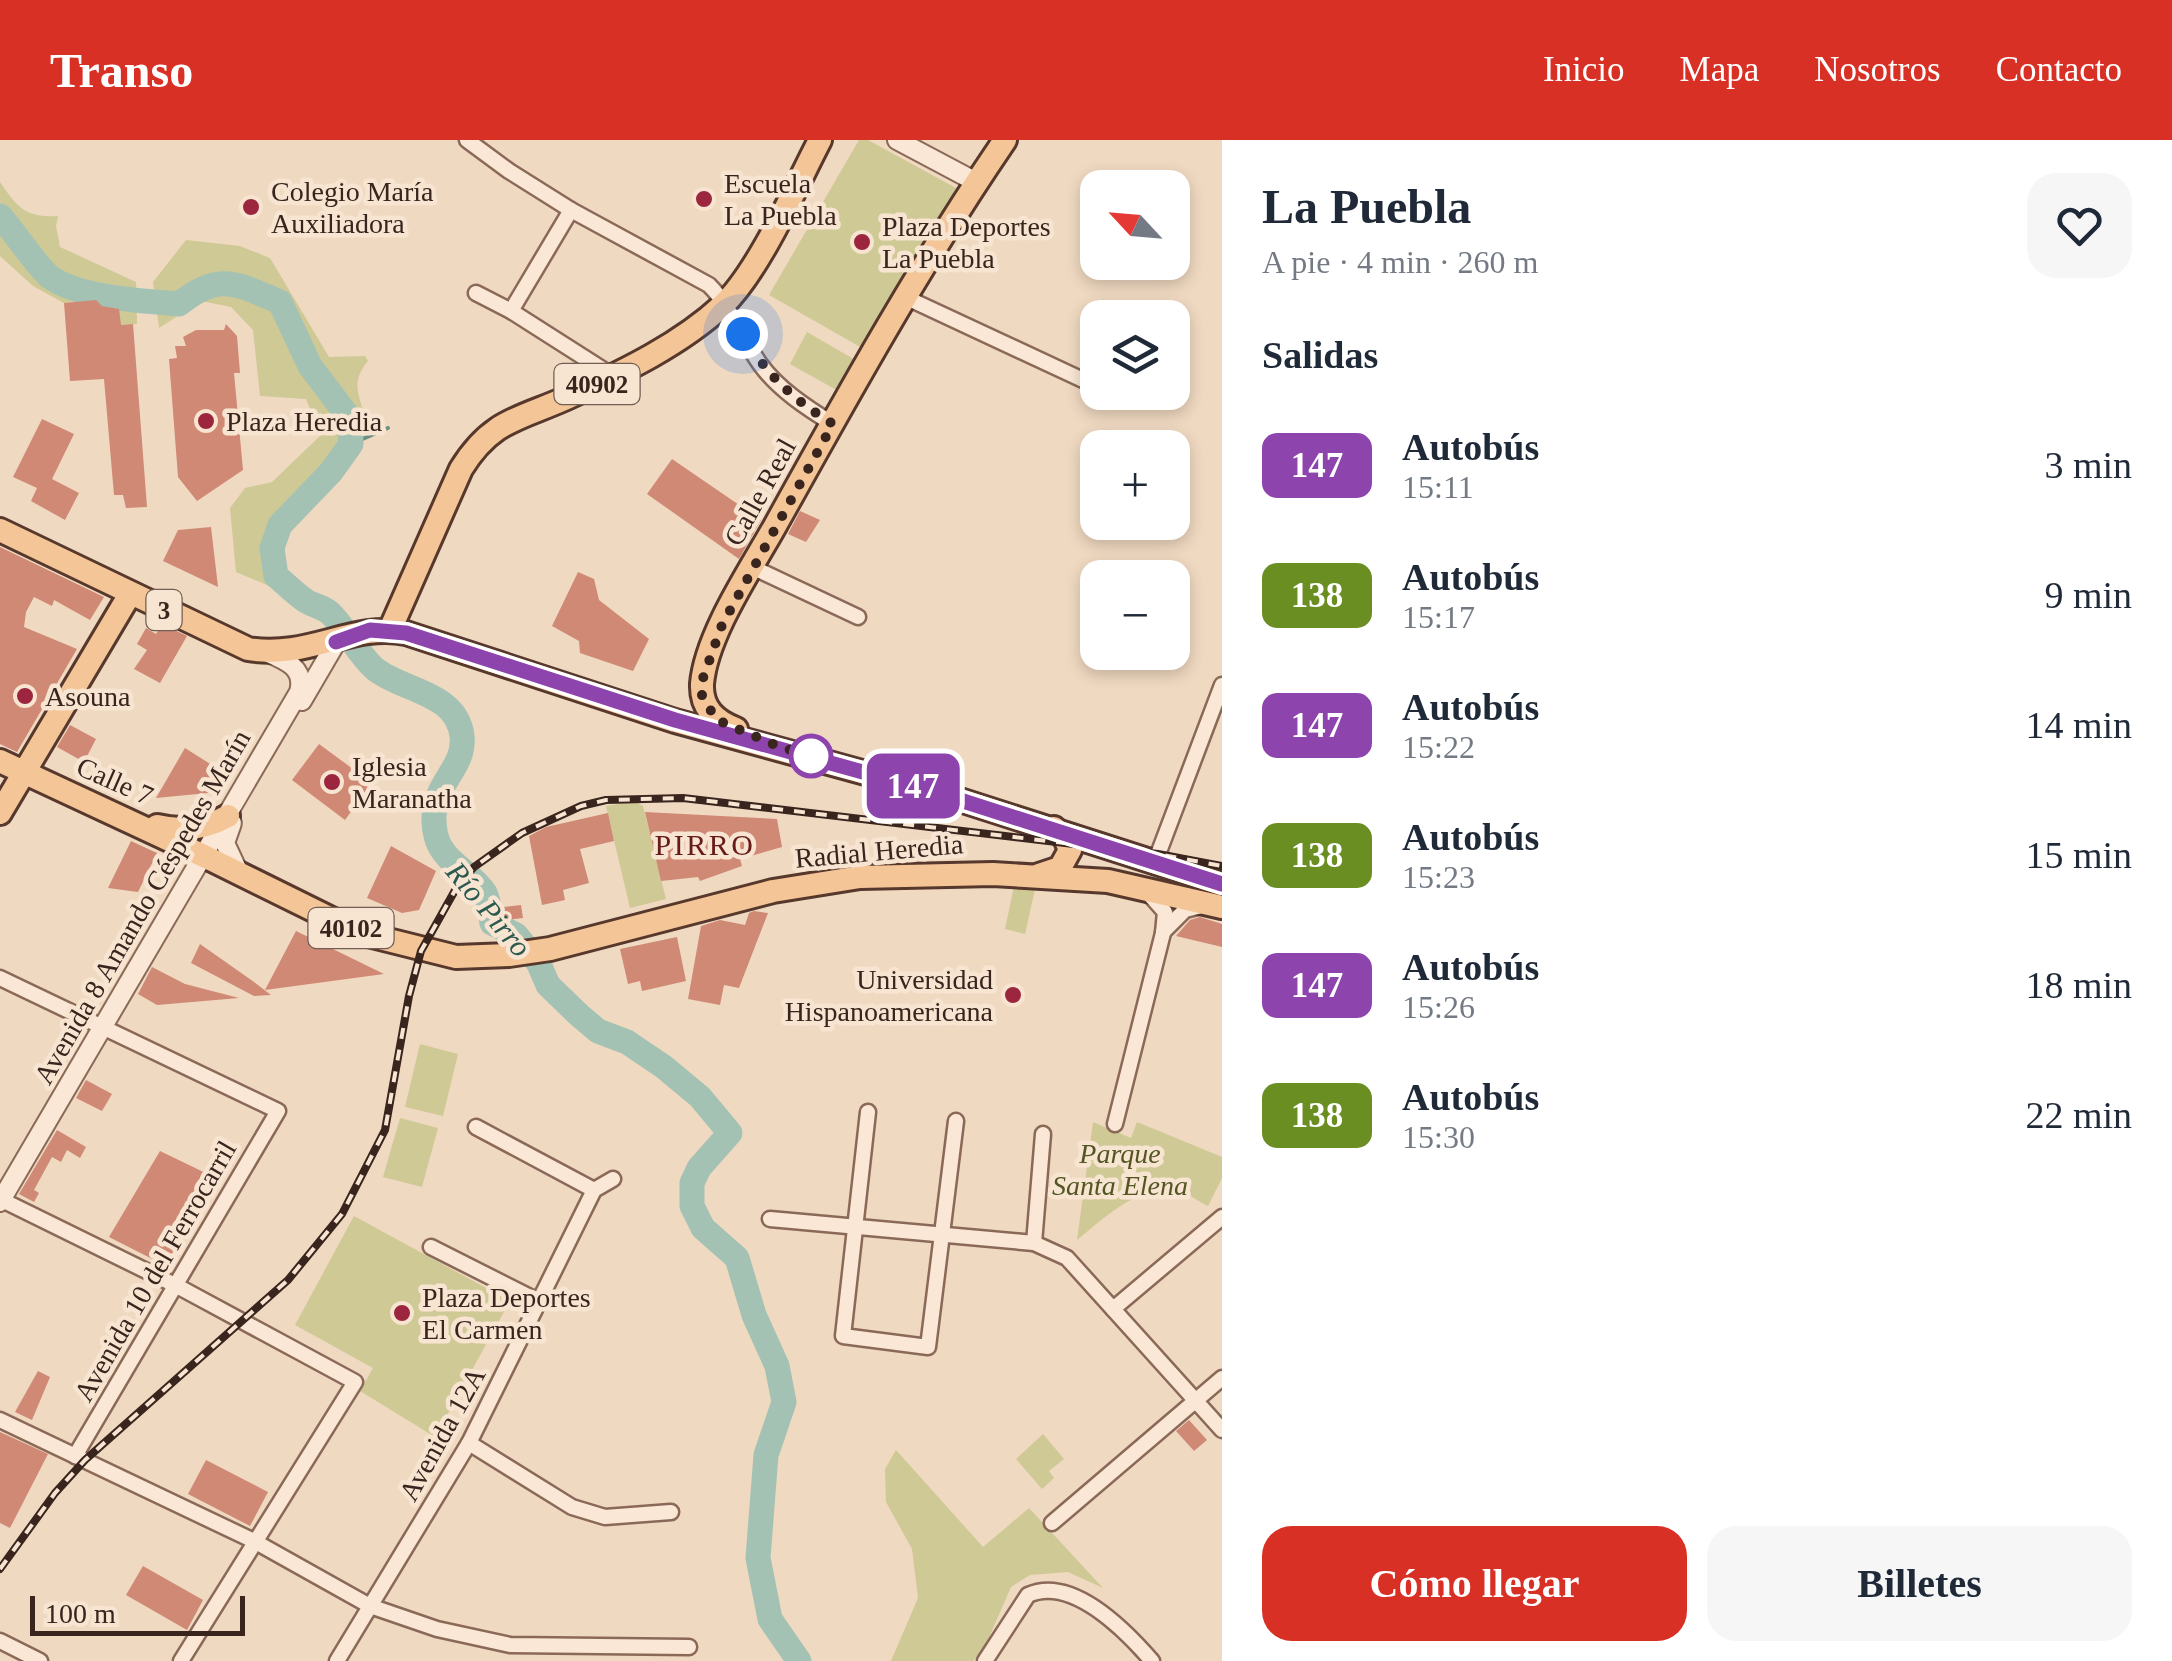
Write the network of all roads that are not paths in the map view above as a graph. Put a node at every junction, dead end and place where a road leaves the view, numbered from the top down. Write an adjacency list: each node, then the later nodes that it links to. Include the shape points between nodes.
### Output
1 (467, 140): 6 (street)
2 (820, 140): 9 (main road, 40902)
3 (897, 140): 5 (street)
4 (1005, 140): 5 (main road, Calle Real)
5 (978, 182): 8 (main road, Calle Real)
6 (572, 210): 9 (street, via 708,284); 10 (street)
7 (476, 293): 10 (street)
8 (907, 298): 12 (street); 13 (main road, Calle Real)
9 (726, 302): 11 (main road, 40902, via 691,331); 13 (street, via 761,365)
10 (511, 311): 11 (street)
11 (613, 376): 18 (main road, 40902, via 505,422 474,448)
12 (1080, 379)
13 (833, 424): 15 (main road, Calle Real)
14 (0, 530): 16 (main road, 3)
15 (752, 567): 17 (street); 22 (main road, Calle Real, via 710,654 702,697 717,720)
16 (130, 594): 20 (main road, 3, via 233,644); 24 (main road, 3)
17 (858, 617)
18 (380, 630): 19 (main road, 3); 22 (main road, Radial Heredia)
19 (338, 641): 20 (main road, 3); 31 (street, Avenida 8 Amando Céspedes Marín, via 226,834)
20 (266, 652): 26 (street, Avenida 8 Amando Céspedes Marín, via 300,674 300,692)
21 (1222, 685): 30 (street)
22 (780, 747): 28 (main road, Radial Heredia)
23 (0, 761): 24 (main road, Calle 7)
24 (24, 773): 25 (main road, 3); 27 (main road, Calle 7)
25 (0, 813)
26 (228, 816): 27 (main road, via 173,830); 29 (street, Avenida 8 Amando Céspedes Marín)
27 (129, 820): 29 (main road, Calle 7)
28 (1054, 828): 30 (main road, Radial Heredia); 32 (main road, via 1069,844 1066,859 1053,872)
29 (206, 856): 31 (main road, Radial Heredia / 40102); 37 (street, Avenida 8 Amando Céspedes Marín)
30 (1154, 865): 34 (main road, Radial Heredia)
31 (239, 873): 32 (main road, Radial Heredia / 40102, via 360,934 456,957 550,949 829,881 931,873)
32 (1031, 876): 33 (main road, Radial Heredia / 40102)
33 (1140, 887): 34 (main road, Radial Heredia / 40102); 35 (street, via 1162,905)
34 (1220, 900): 35 (street, via 1186,910)
35 (1163, 933): 40 (street)
36 (0, 978): 37 (street)
37 (105, 1027): 45 (street, Avenida 8 Amando Céspedes Marín); 52 (street, Avenida 10 del Ferrocarril, via 278,1111)
38 (868, 1112): 48 (street)
39 (956, 1121): 49 (street)
40 (1115, 1124)
41 (476, 1127): 44 (street)
42 (1043, 1134): 50 (street)
43 (613, 1179): 44 (street)
44 (594, 1190): 53 (street, Avenida 12A)
45 (0, 1200): 52 (street)
46 (1222, 1217): 54 (street)
47 (770, 1219): 48 (street)
48 (856, 1227): 49 (street); 49 (street, via 843,1336 928,1347)
49 (944, 1235): 50 (street)
50 (1034, 1243): 54 (street, via 1067,1258)
51 (431, 1247): 53 (street)
52 (177, 1286): 60 (street, Avenida 10 del Ferrocarril); 63 (street, via 355,1382)
53 (540, 1302): 59 (street, Avenida 12A)
54 (1113, 1309): 56 (street)
55 (1222, 1378): 56 (street)
56 (1196, 1401): 58 (street); 62 (street)
57 (0, 1420): 60 (street)
58 (1222, 1430)
59 (469, 1443): 61 (street, via 572,1507 604,1517); 64 (street, Avenida 12A)
60 (75, 1456): 63 (street)
61 (671, 1512)
62 (1052, 1523)
63 (254, 1541): 64 (street); 68 (street)
64 (370, 1606): 66 (street, via 510,1645); 69 (street, Avenida 12A)
65 (0, 1641): 67 (street)
66 (689, 1647)
67 (40, 1661)
68 (181, 1661)
69 (337, 1661)
70 (985, 1661): 71 (street, via 1028,1595 1053,1590 1112,1620)
71 (1152, 1661)

